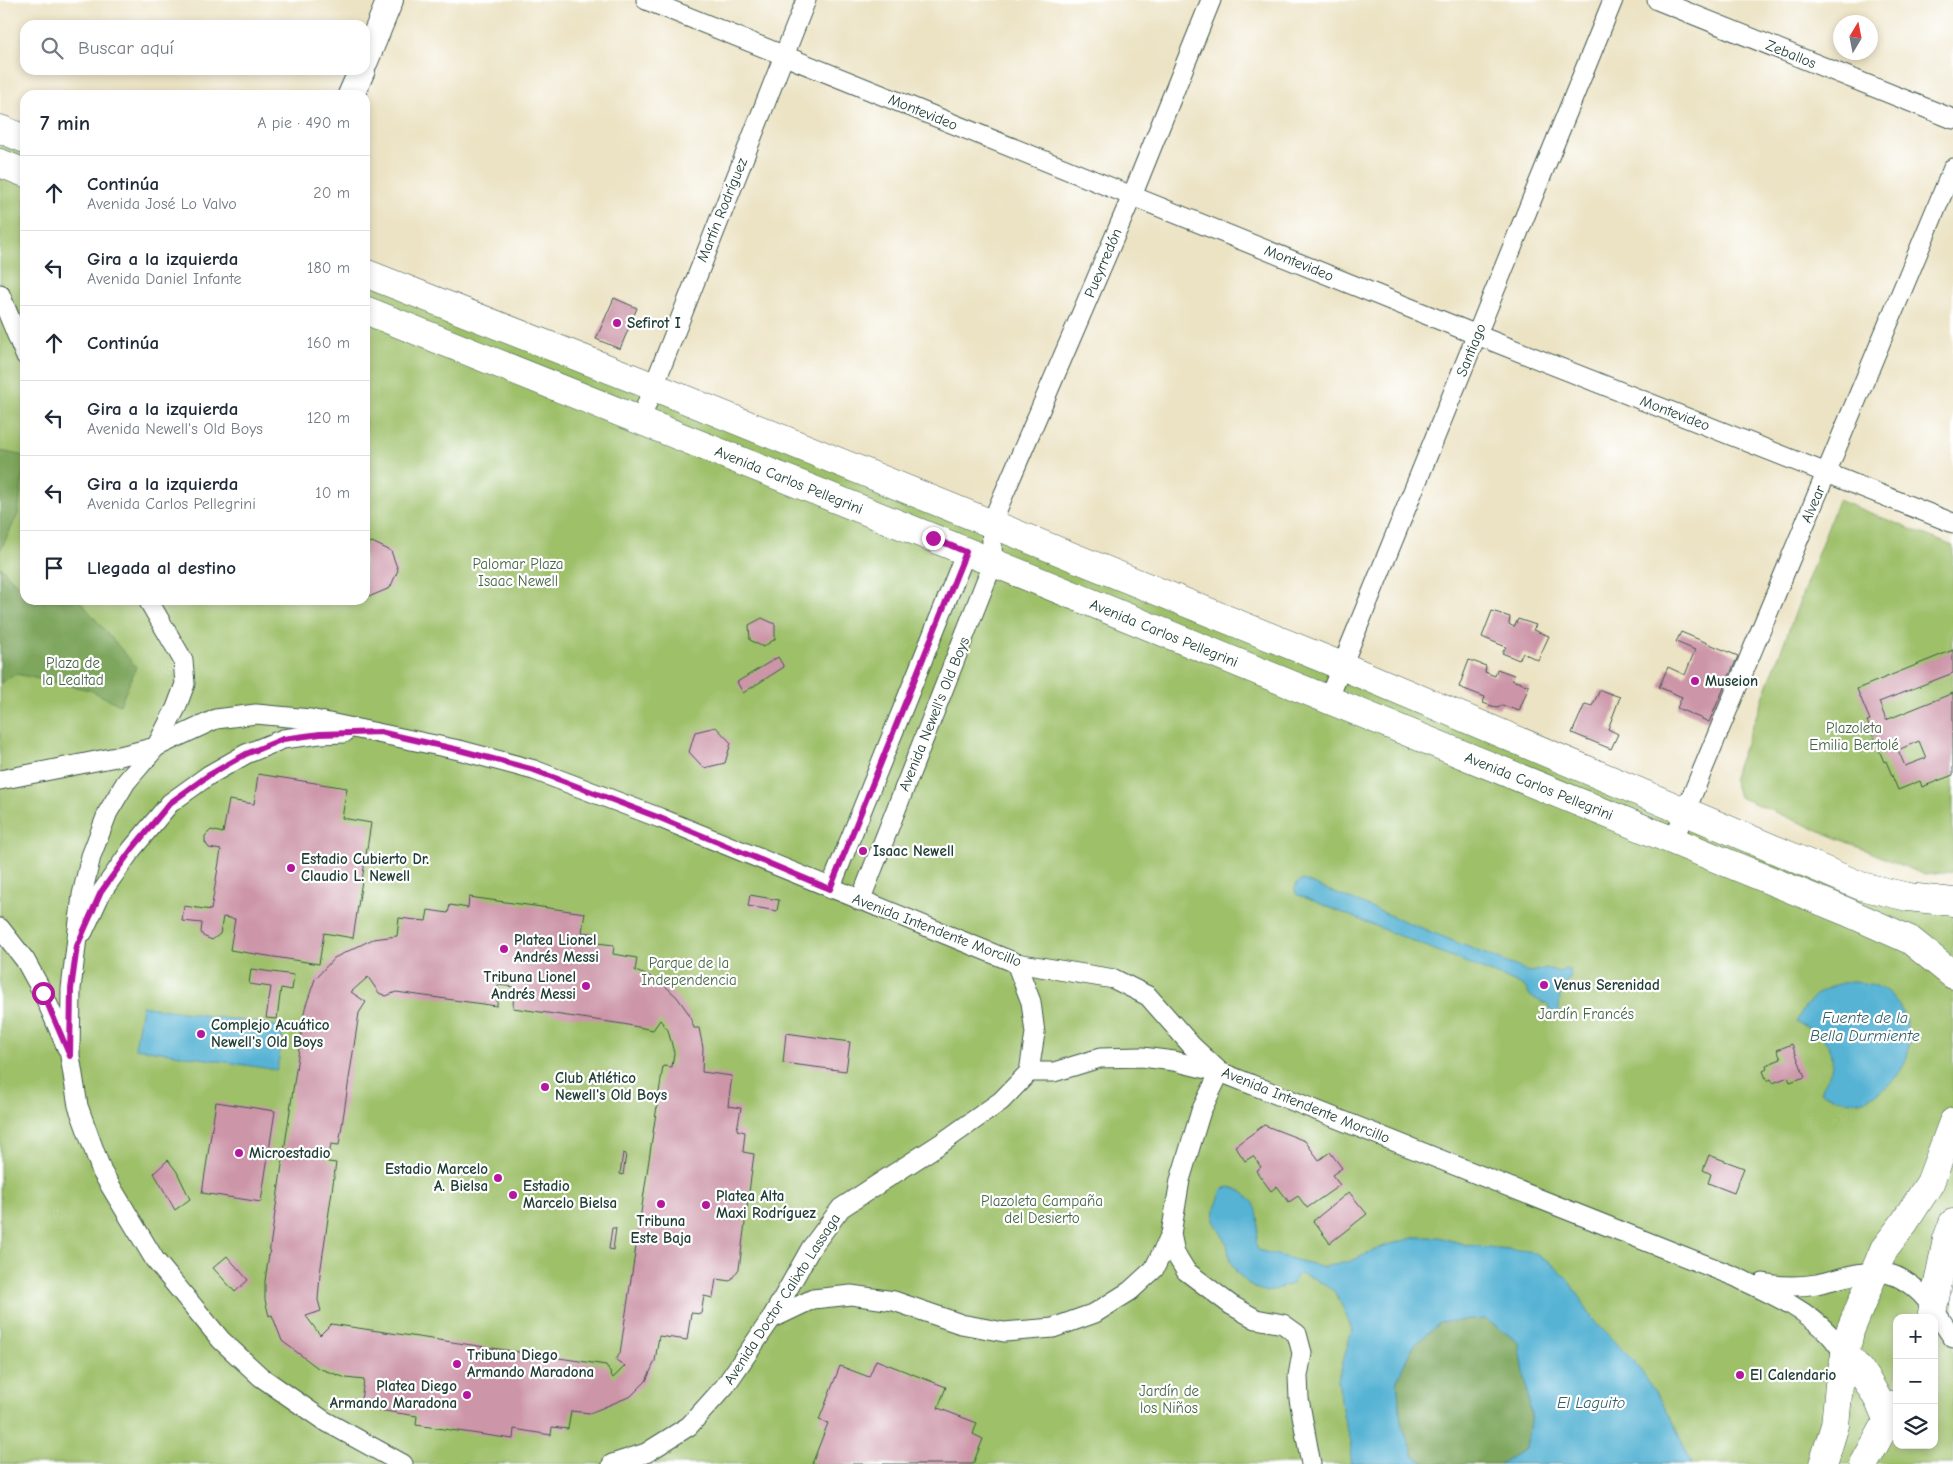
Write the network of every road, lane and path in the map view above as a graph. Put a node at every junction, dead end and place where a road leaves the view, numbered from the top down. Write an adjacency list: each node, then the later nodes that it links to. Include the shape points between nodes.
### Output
1 (390, 0): 7 (main road)
2 (646, 0): 8 (street, Montevideo)
3 (806, 0): 8 (street, Martín Rodríguez)
4 (1211, 0): 17 (street, Pueyrredón)
5 (1613, 0): 21 (street, Santiago)
6 (1657, 0): 11 (street, Zeballos)
7 (370, 49)
8 (783, 55): 17 (street, Montevideo); 23 (street, Martín Rodríguez)
9 (360, 75): 10 (main road)
10 (354, 90)
11 (1953, 119)
12 (0, 129): 13 (main road)
13 (20, 137)
14 (0, 163): 16 (main road)
15 (1953, 168): 25 (street, Alvear)
16 (20, 171)
17 (1132, 196): 21 (street, Montevideo); 27 (street, Pueyrredón)
18 (370, 275): 23 (main road)
19 (0, 294): 22 (street)
20 (370, 312): 24 (main road, Avenida Carlos Pellegrini)
21 (1477, 335): 25 (street, Montevideo); 31 (street, Santiago)
22 (20, 343)
23 (652, 386): 24 (street, Martín Rodríguez); 27 (main road)
24 (640, 420): 28 (main road, Avenida Carlos Pellegrini)
25 (1826, 472): 26 (street, Montevideo); 36 (street, Alvear)
26 (1953, 523)
27 (991, 524): 29 (street, Avenida Newell's Old Boys); 31 (main road)
28 (966, 552): 29 (main road, Avenida Carlos Pellegrini); 38 (street, Avenida Newell's Old Boys)
29 (993, 563): 32 (main road, Avenida Carlos Pellegrini); 39 (street, Avenida Newell's Old Boys)
30 (151, 605): 34 (street, via 183,660 184,684)
31 (1342, 666): 32 (street, Santiago); 36 (main road)
32 (1328, 700): 37 (main road, Avenida Carlos Pellegrini)
33 (380, 732): 34 (street, Avenida Intendente Morcillo, via 310,719 256,714 216,719); 38 (street, Avenida Intendente Morcillo, via 534,770); 42 (street, via 283,739 246,754 209,775 170,803 132,849 101,892)
34 (156, 747): 35 (street); 42 (street, via 126,782 100,831 82,895)
35 (0, 780)
36 (1685, 812): 37 (street, Alvear); 40 (main road, via 1861,886 1908,897)
37 (1673, 841): 44 (main road, Avenida Carlos Pellegrini, via 1910,940)
38 (830, 889): 39 (street, Avenida Intendente Morcillo)
39 (860, 901): 43 (street, Avenida Intendente Morcillo)
40 (1953, 902)
41 (0, 928): 45 (street, via 25,960)
42 (77, 946): 45 (street, via 71,989)
43 (1016, 963): 46 (street, via 1031,1002 1035,1033); 47 (street, Avenida Intendente Morcillo, via 1114,979 1148,996)
44 (1953, 975)
45 (70, 1056): 59 (street, via 78,1106 102,1172 155,1260 221,1340 261,1377 323,1420)
46 (1029, 1072): 47 (street, via 1054,1072 1100,1058 1142,1057 1174,1060); 54 (street, Avenida Doctor Calixto Lassaga, via 1001,1101 841,1208 811,1248)
47 (1220, 1072): 50 (street, via 1201,1111 1180,1180); 52 (street, Avenida Intendente Morcillo)
48 (1953, 1122): 51 (main road, via 1930,1183 1884,1249)
49 (1953, 1223): 53 (main road)
50 (1171, 1234): 54 (street, via 1154,1269 1130,1291 1095,1313 1053,1328 1004,1332 962,1324 894,1301 851,1295 813,1299); 61 (street, via 1175,1253 1186,1271 1231,1305 1256,1319 1283,1324 1297,1334 1302,1352 1299,1399)
51 (1875, 1271): 52 (street, Avenida Intendente Morcillo, via 1815,1284 1783,1287); 53 (street, via 1905,1281 1921,1294); 57 (main road, via 1850,1331)
52 (1736, 1277): 57 (street, Avenida Intendente Morcillo, via 1809,1316)
53 (1933, 1314)
54 (772, 1319): 60 (street, Avenida Doctor Calixto Lassaga, via 725,1386 689,1426 646,1453)
55 (1938, 1320): 56 (street)
56 (1953, 1338)
57 (1845, 1354): 58 (main road); 62 (main road, via 1835,1425)
58 (1892, 1412): 63 (main road)
59 (403, 1464)
60 (612, 1464)
61 (1311, 1464)
62 (1824, 1464)
63 (1864, 1464)

